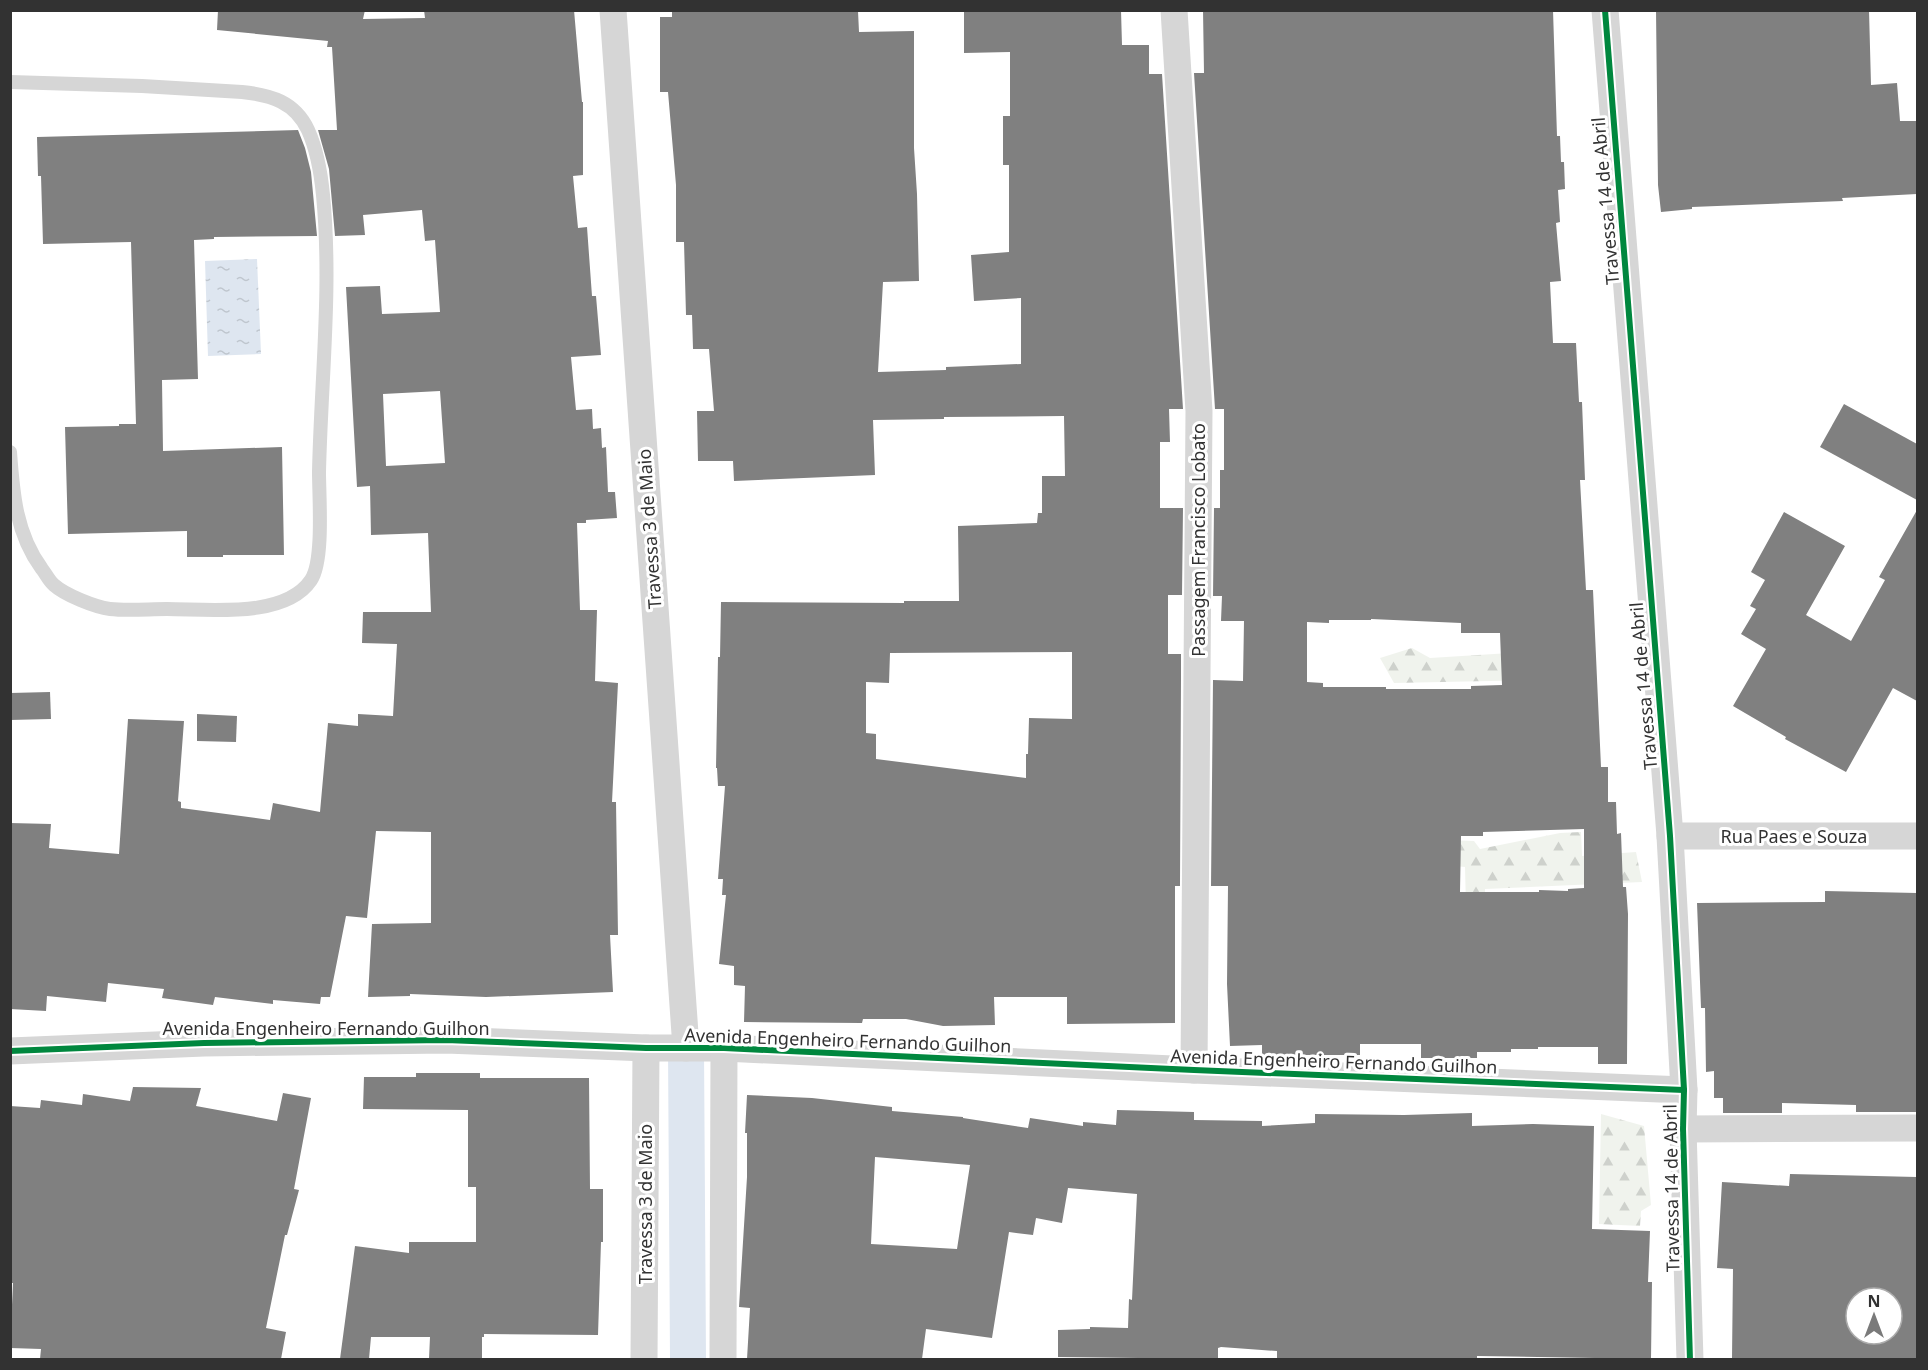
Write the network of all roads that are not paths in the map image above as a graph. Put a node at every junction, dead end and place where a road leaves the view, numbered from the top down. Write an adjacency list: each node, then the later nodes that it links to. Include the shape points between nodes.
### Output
1 (613, 10): 9 (street, Travessa 3 de Maio)
2 (1174, 10): 12 (street, Passagem Francisco Lobato, via 1199,411)
3 (1605, 10): 6 (street, Travessa 14 de Abril)
4 (10, 82): 5 (lane, via 259,94 278,99 297,112 315,149 323,194 326,254 318,564 312,578 294,597 244,610 111,609 86,603 54,585 32,556 17,515)
5 (10, 452)
6 (1670, 836): 7 (street, Rua Paes e Souza); 13 (street, Travessa 14 de Abril)
7 (1917, 836)
8 (646, 1048): 9 (street, Avenida Engenheiro Fernando Guilhon); 11 (street, Avenida Engenheiro Fernando Guilhon, via 446,1040 204,1043); 16 (street, Travessa 3 de Maio)
9 (686, 1048): 10 (street, Avenida Engenheiro Fernando Guilhon)
10 (724, 1048): 12 (street, Avenida Engenheiro Fernando Guilhon); 17 (street)
11 (10, 1051)
12 (1194, 1070): 13 (street, Avenida Engenheiro Fernando Guilhon)
13 (1684, 1090): 15 (street, Travessa 14 de Abril)
14 (1917, 1128): 15 (street)
15 (1683, 1129): 18 (street, Travessa 14 de Abril)
16 (644, 1359)
17 (723, 1359)
18 (1690, 1359)

